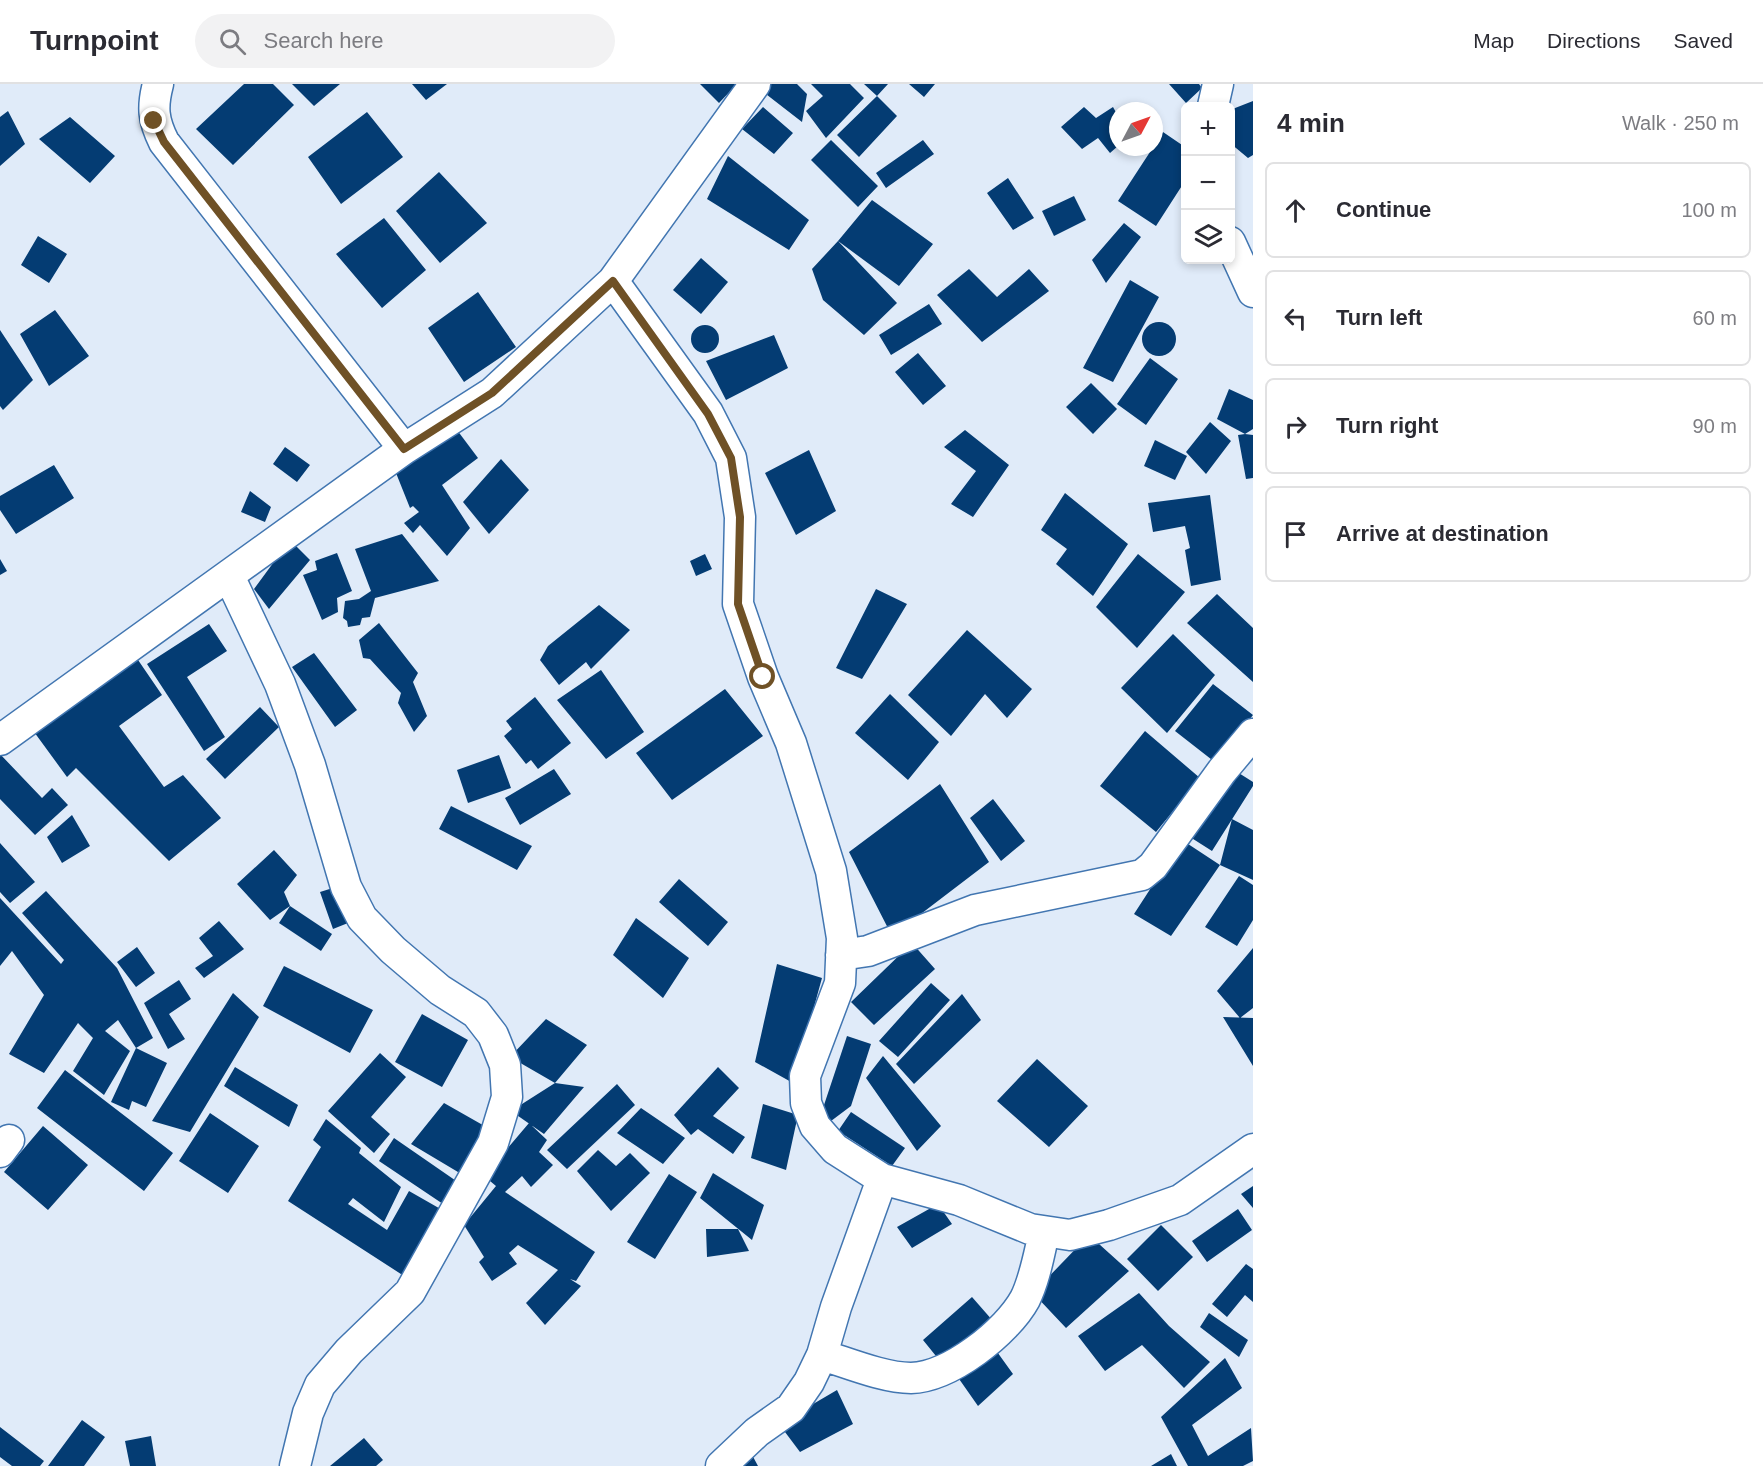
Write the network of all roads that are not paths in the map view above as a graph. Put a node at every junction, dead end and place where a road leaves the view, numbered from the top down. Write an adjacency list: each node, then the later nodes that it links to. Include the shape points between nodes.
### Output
1 (158, 84): 8 (street, via 154,121 164,142)
2 (755, 84): 6 (street)
3 (1218, 84): 4 (street)
4 (1214, 102)
5 (1235, 253): 7 (street)
6 (613, 281): 8 (street, via 492,393); 12 (street, via 708,414 731,458 740,517 738,604 791,743 831,871 842,938)
7 (1253, 292)
8 (404, 449): 9 (street)
9 (229, 576): 11 (street); 17 (street, via 284,694 346,886 362,918 440,990 476,1013 493,1035 505,1065 507,1097 493,1143 410,1292 320,1385 308,1413)
10 (1253, 734): 12 (street, via 1153,866 1142,875 975,910 868,951)
11 (0, 740)
12 (841, 955): 14 (street, via 840,983 805,1076 806,1103 815,1126 835,1149)
13 (1253, 1149): 15 (street, via 1180,1200 1070,1235)
14 (882, 1179): 15 (street, via 959,1200); 16 (street)
15 (1044, 1233): 16 (street, via 1027,1296 1016,1315 988,1341 945,1371 911,1378)
16 (822, 1354): 18 (street, via 791,1408 757,1432)
17 (295, 1466)
18 (721, 1466)

